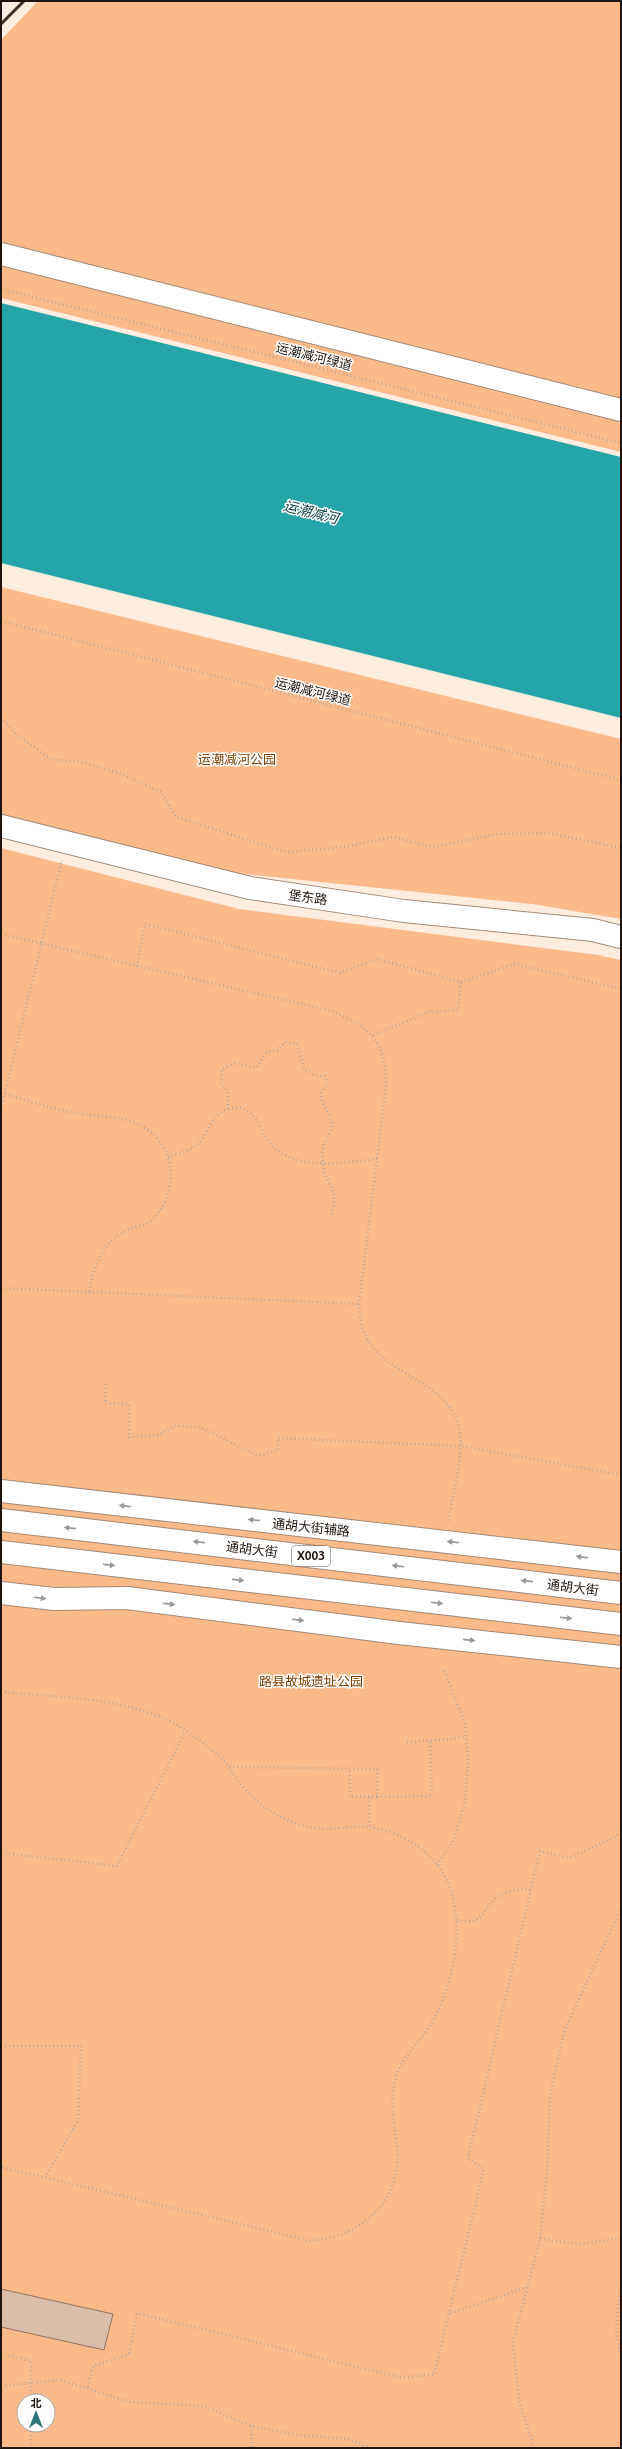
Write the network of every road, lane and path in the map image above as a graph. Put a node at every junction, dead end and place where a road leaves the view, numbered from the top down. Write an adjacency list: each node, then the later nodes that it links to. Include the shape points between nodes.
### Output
1 (1, 254): 3 (street)
2 (1, 289): 4 (path, 运潮减河绿道)
3 (621, 410)
4 (621, 443)
5 (1, 621): 7 (path, 运潮减河绿道)
6 (1, 718): 10 (path, via 17,735 52,760 78,761 119,773 161,792 176,817 286,852 344,847 394,837 433,848 497,834 549,834)
7 (621, 780)
8 (1, 826): 9 (street, 堡东路)
9 (66, 842): 12 (street, 堡东路, via 250,888 404,911 593,930); 13 (path)
10 (621, 848)
11 (1, 934): 13 (path)
12 (621, 937)
13 (41, 945): 14 (path); 18 (path)
14 (136, 967): 15 (path, via 145,924 340,973 376,959); 17 (path, via 332,1011 358,1023)
15 (461, 982): 16 (path, via 515,964); 17 (path, via 458,1010 429,1012)
16 (621, 989)
17 (372, 1036): 22 (path, via 378,1042 386,1068)
18 (3, 1094): 19 (path); 21 (path, via 73,1112 139,1124 151,1132 166,1150)
19 (1, 1109)
20 (228, 1109): 21 (path, via 214,1119 195,1147); 23 (path, via 245,1109 256,1118 274,1149 304,1161); 23 (path, via 228,1091 221,1083 222,1069 235,1063 256,1068 267,1052 278,1050 285,1042 297,1044 304,1069 316,1076 325,1076 328,1084 321,1092 321,1100 332,1122 331,1132 324,1144)
21 (168, 1157): 26 (path, via 172,1176 163,1206 151,1221 112,1240 100,1253)
22 (377, 1159): 23 (path); 27 (path)
23 (323, 1162): 24 (path, via 326,1178 334,1190 334,1207)
24 (330, 1218)
25 (1, 1288): 26 (path)
26 (89, 1292): 27 (path)
27 (359, 1304): 29 (path, via 362,1328 374,1348 391,1365 434,1390 449,1404 459,1427)
28 (106, 1384): 29 (path, via 105,1403 130,1404 129,1437 158,1435 174,1426 200,1427 258,1456 278,1450 278,1438)
29 (461, 1446): 30 (path); 33 (path)
30 (621, 1475)
31 (1, 1491): 33 (street, 通胡大街辅路, one-way to 31)
32 (1, 1520): 37 (street, 通胡大街 / X003, one-way to 32)
33 (445, 1541): 35 (street, 通胡大街辅路, one-way to 33)
34 (1, 1552): 38 (street, one-way to 38)
35 (621, 1562)
36 (1, 1593): 39 (street, one-way to 39, via 54,1599 127,1598 399,1633)
37 (621, 1593)
38 (621, 1624)
39 (621, 1657)
40 (444, 1670): 43 (path, via 465,1723)
41 (1, 1692): 42 (path, via 124,1706 160,1717)
42 (185, 1732): 46 (path); 52 (path, via 117,1866)
43 (466, 1736): 44 (path); 53 (path, via 468,1760 465,1803 453,1841)
44 (430, 1740): 45 (path); 49 (path, via 432,1796)
45 (407, 1742)
46 (229, 1767): 47 (path); 50 (path, via 255,1800 283,1818 304,1826 325,1829)
47 (349, 1769): 48 (path, via 350,1796); 49 (path, via 377,1769)
48 (369, 1796): 49 (path); 50 (path)
49 (377, 1796)
50 (369, 1827): 53 (path, via 398,1835 416,1846)
51 (621, 1831): 54 (path, via 615,1837 570,1858 540,1851)
52 (1, 1853)
53 (437, 1865): 56 (path, via 450,1891)
54 (531, 1889): 56 (path, via 520,1888 502,1895 491,1903 483,1915 473,1921); 64 (path, via 468,2158 484,2169)
55 (621, 1909): 60 (path, via 565,2029 550,2095 547,2173)
56 (457, 1920): 59 (path, via 449,1981 434,2018 398,2070 392,2094 392,2117 399,2166 394,2184 381,2208 366,2222 341,2235 311,2240)
57 (1, 2046): 59 (path, via 80,2046 78,2121)
58 (1, 2167): 59 (path)
59 (46, 2177)
60 (540, 2238): 61 (path, via 580,2244); 63 (path)
61 (621, 2238)
62 (621, 2280): 66 (path, via 616,2329)
63 (527, 2287): 64 (path); 76 (path, via 513,2342 519,2401)
64 (450, 2313): 69 (path, via 434,2375 398,2377 137,2313 129,2354 93,2366)
65 (1, 2354): 67 (path, via 31,2361)
66 (621, 2360)
67 (31, 2383): 68 (path); 69 (path, via 60,2380); 70 (path)
68 (1, 2386)
69 (88, 2387): 71 (path, via 130,2402 204,2406)
70 (31, 2393)
71 (251, 2426): 74 (path); 75 (path, via 298,2435 349,2439)
72 (31, 2433): 73 (path)
73 (31, 2448)
74 (252, 2448)
75 (371, 2448)
76 (533, 2448)

